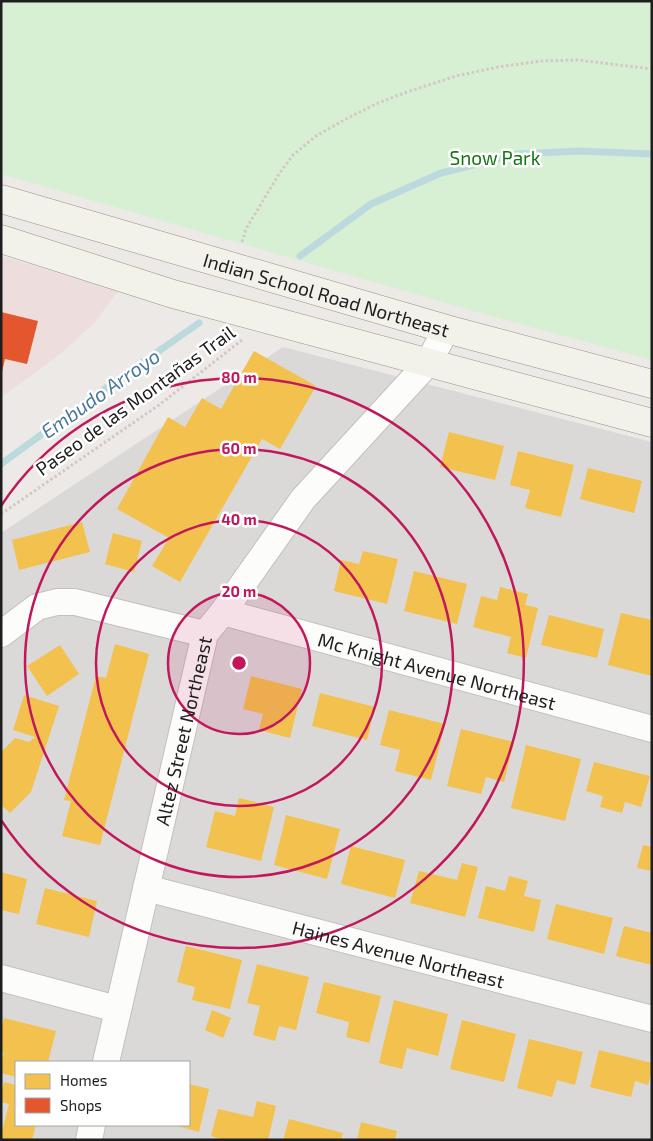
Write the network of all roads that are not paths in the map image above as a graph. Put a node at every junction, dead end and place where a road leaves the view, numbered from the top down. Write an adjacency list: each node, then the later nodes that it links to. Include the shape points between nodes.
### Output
1 (1, 199): 3 (street, Indian School Road Northeast)
2 (1, 239): 4 (street, Indian School Road Northeast, via 173,294)
3 (446, 329): 4 (street, Altez Street Northeast); 5 (street, Indian School Road Northeast)
4 (429, 362): 6 (street, Indian School Road Northeast); 7 (street, Altez Street Northeast, via 304,499)
5 (652, 384)
6 (652, 423)
7 (223, 612): 9 (street, Altez Street Northeast); 10 (street, Mc Knight Avenue Northeast)
8 (1, 634): 9 (street, via 37,607 75,602)
9 (205, 634): 11 (street, Altez Street Northeast)
10 (652, 729)
11 (146, 888): 13 (street, Altez Street Northeast); 14 (street, Haines Avenue Northeast)
12 (1, 978): 13 (street)
13 (117, 1009): 15 (street, Altez Street Northeast)
14 (652, 1019)
15 (106, 1061)
16 (92, 1126): 17 (street)
17 (89, 1140)

